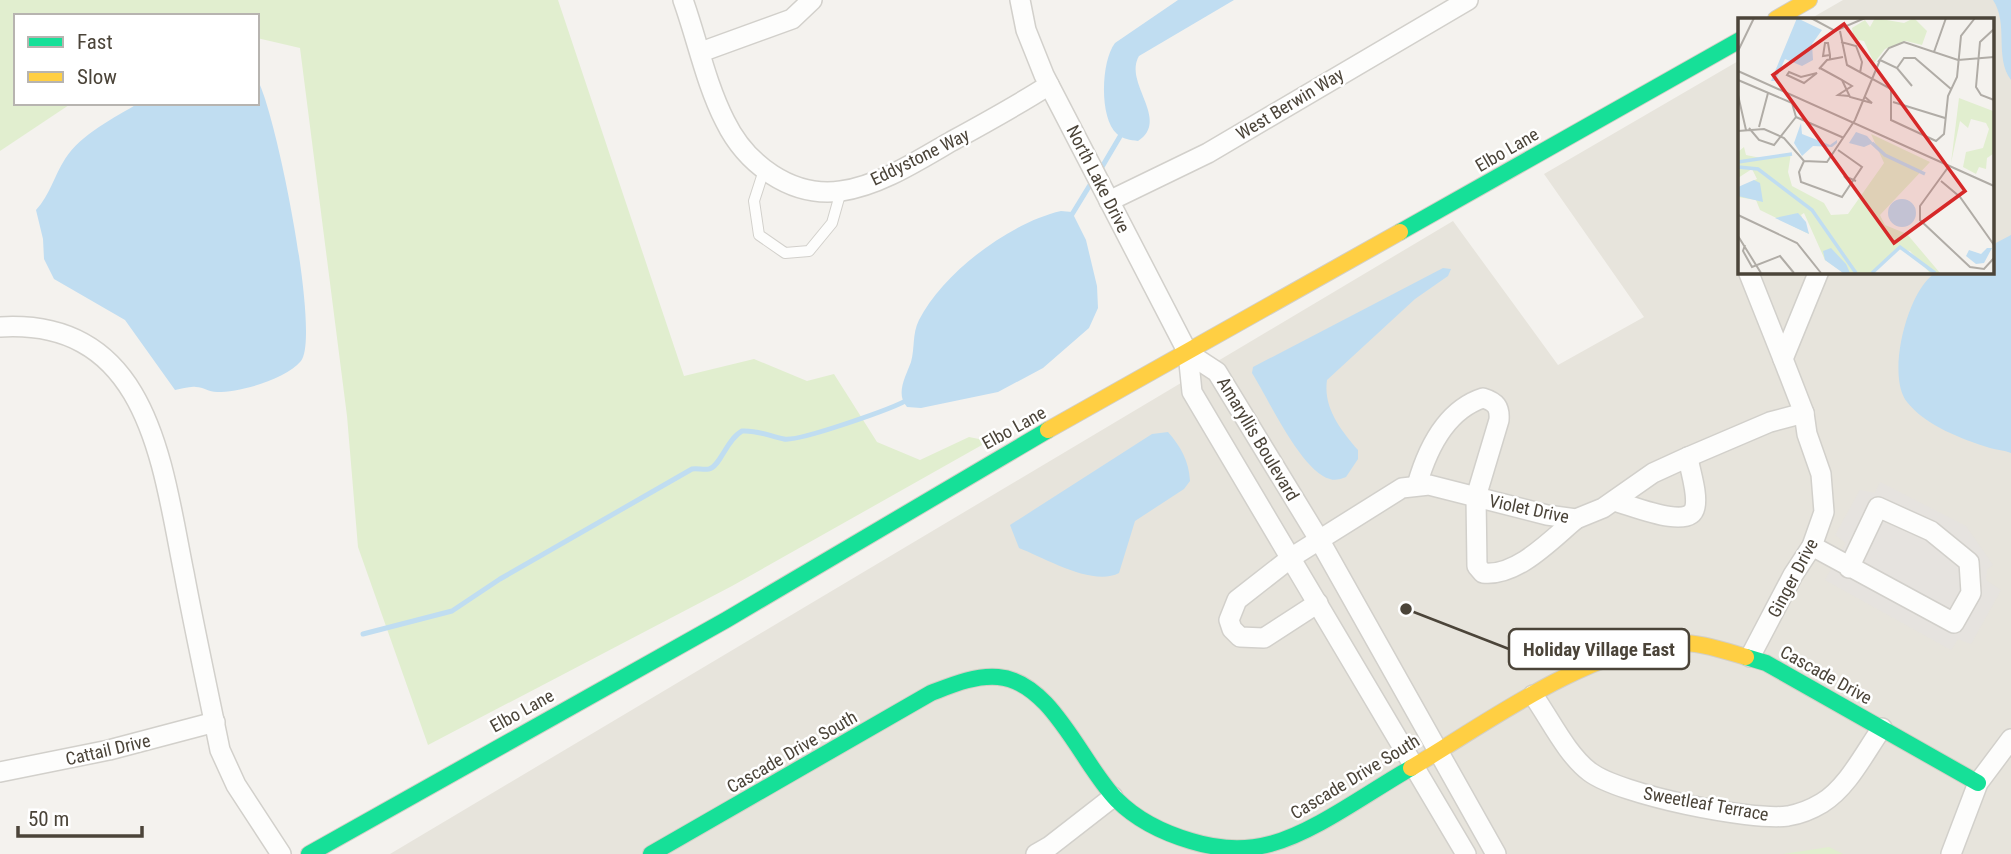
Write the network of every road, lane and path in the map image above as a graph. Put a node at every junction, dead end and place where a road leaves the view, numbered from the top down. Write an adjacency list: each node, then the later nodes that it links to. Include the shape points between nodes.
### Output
1 (683, 0): 8 (street, Eddystone Way)
2 (812, 0): 8 (street, via 792,19)
3 (1020, 0): 9 (street, North Lake Drive, via 1026,30)
4 (1468, 0): 12 (street, West Berwin Way, via 1208,153)
5 (1809, 0): 6 (street)
6 (1778, 18)
7 (1738, 41): 16 (street, Elbo Lane)
8 (701, 52): 10 (street, Eddystone Way, via 725,122)
9 (1049, 85): 11 (street, Eddystone Way, via 937,150 879,179); 12 (street, North Lake Drive)
10 (764, 170): 11 (street, Eddystone Way, via 801,188); 11 (lane, via 754,201 759,235 785,253 809,251 832,223)
11 (841, 191)
12 (1109, 201): 16 (street, North Lake Drive)
13 (1749, 273): 17 (street, Ginger Drive)
14 (1818, 273): 17 (street)
15 (0, 327): 31 (street, via 35,328 80,343 117,370 144,410 160,458)
16 (1188, 353): 24 (street, Amaryllis Boulevard, via 1217,372); 26 (street, Amaryllis Boulevard, via 1192,392); 40 (street, Elbo Lane)
17 (1783, 359): 18 (street, Ginger Drive)
18 (1804, 413): 19 (street, Violet Drive, via 1770,422); 25 (street, Ginger Drive, via 1825,493 1824,512)
19 (1688, 457): 22 (street, Violet Drive, via 1653,473); 22 (street, via 1695,506 1691,515 1671,518)
20 (1417, 485): 21 (street, Violet Drive); 21 (street, via 1424,461 1443,428 1483,398 1500,410); 24 (street, via 1402,488)
21 (1476, 497): 23 (street, Violet Drive); 23 (street, via 1477,566 1483,573 1495,575 1532,555)
22 (1614, 501): 23 (street, Violet Drive)
23 (1576, 519)
24 (1320, 541): 26 (street); 34 (street, Amaryllis Boulevard)
25 (1812, 546): 27 (street); 29 (street, Ginger Drive)
26 (1292, 557): 28 (street, Amaryllis Boulevard); 28 (street, via 1237,600 1231,609 1232,629 1240,637 1264,639)
27 (1849, 568): 27 (street, via 1878,507 1931,531 1969,562 1971,593 1954,623)
28 (1318, 603): 35 (street, Amaryllis Boulevard)
29 (1750, 657): 30 (street, Cascade Drive South, via 1695,644 1655,645 1596,662); 32 (street, Cascade Drive)
30 (1533, 695): 32 (street, Sweetleaf Terrace, via 1576,758 1603,781 1661,798 1767,816 1787,816 1823,803 1837,792); 34 (street, Cascade Drive South)
31 (215, 722): 36 (street, Cattail Drive); 39 (street, via 220,750 236,785)
32 (1882, 728): 37 (street, Cascade Drive)
33 (2011, 739): 37 (street)
34 (1438, 750): 35 (street, Cascade Drive South); 44 (street, Amaryllis Boulevard)
35 (1415, 764): 38 (street, Cascade Drive South, via 1308,829 1246,849 1171,835 1137,817); 43 (street, Amaryllis Boulevard)
36 (0, 772)
37 (1978, 783): 45 (street)
38 (1113, 797): 41 (street, Cascade Drive South, via 1042,698 1008,679 969,678 913,703); 42 (street)
39 (281, 854)
40 (309, 854)
41 (651, 854)
42 (1036, 854)
43 (1465, 854)
44 (1496, 854)
45 (1951, 854)

